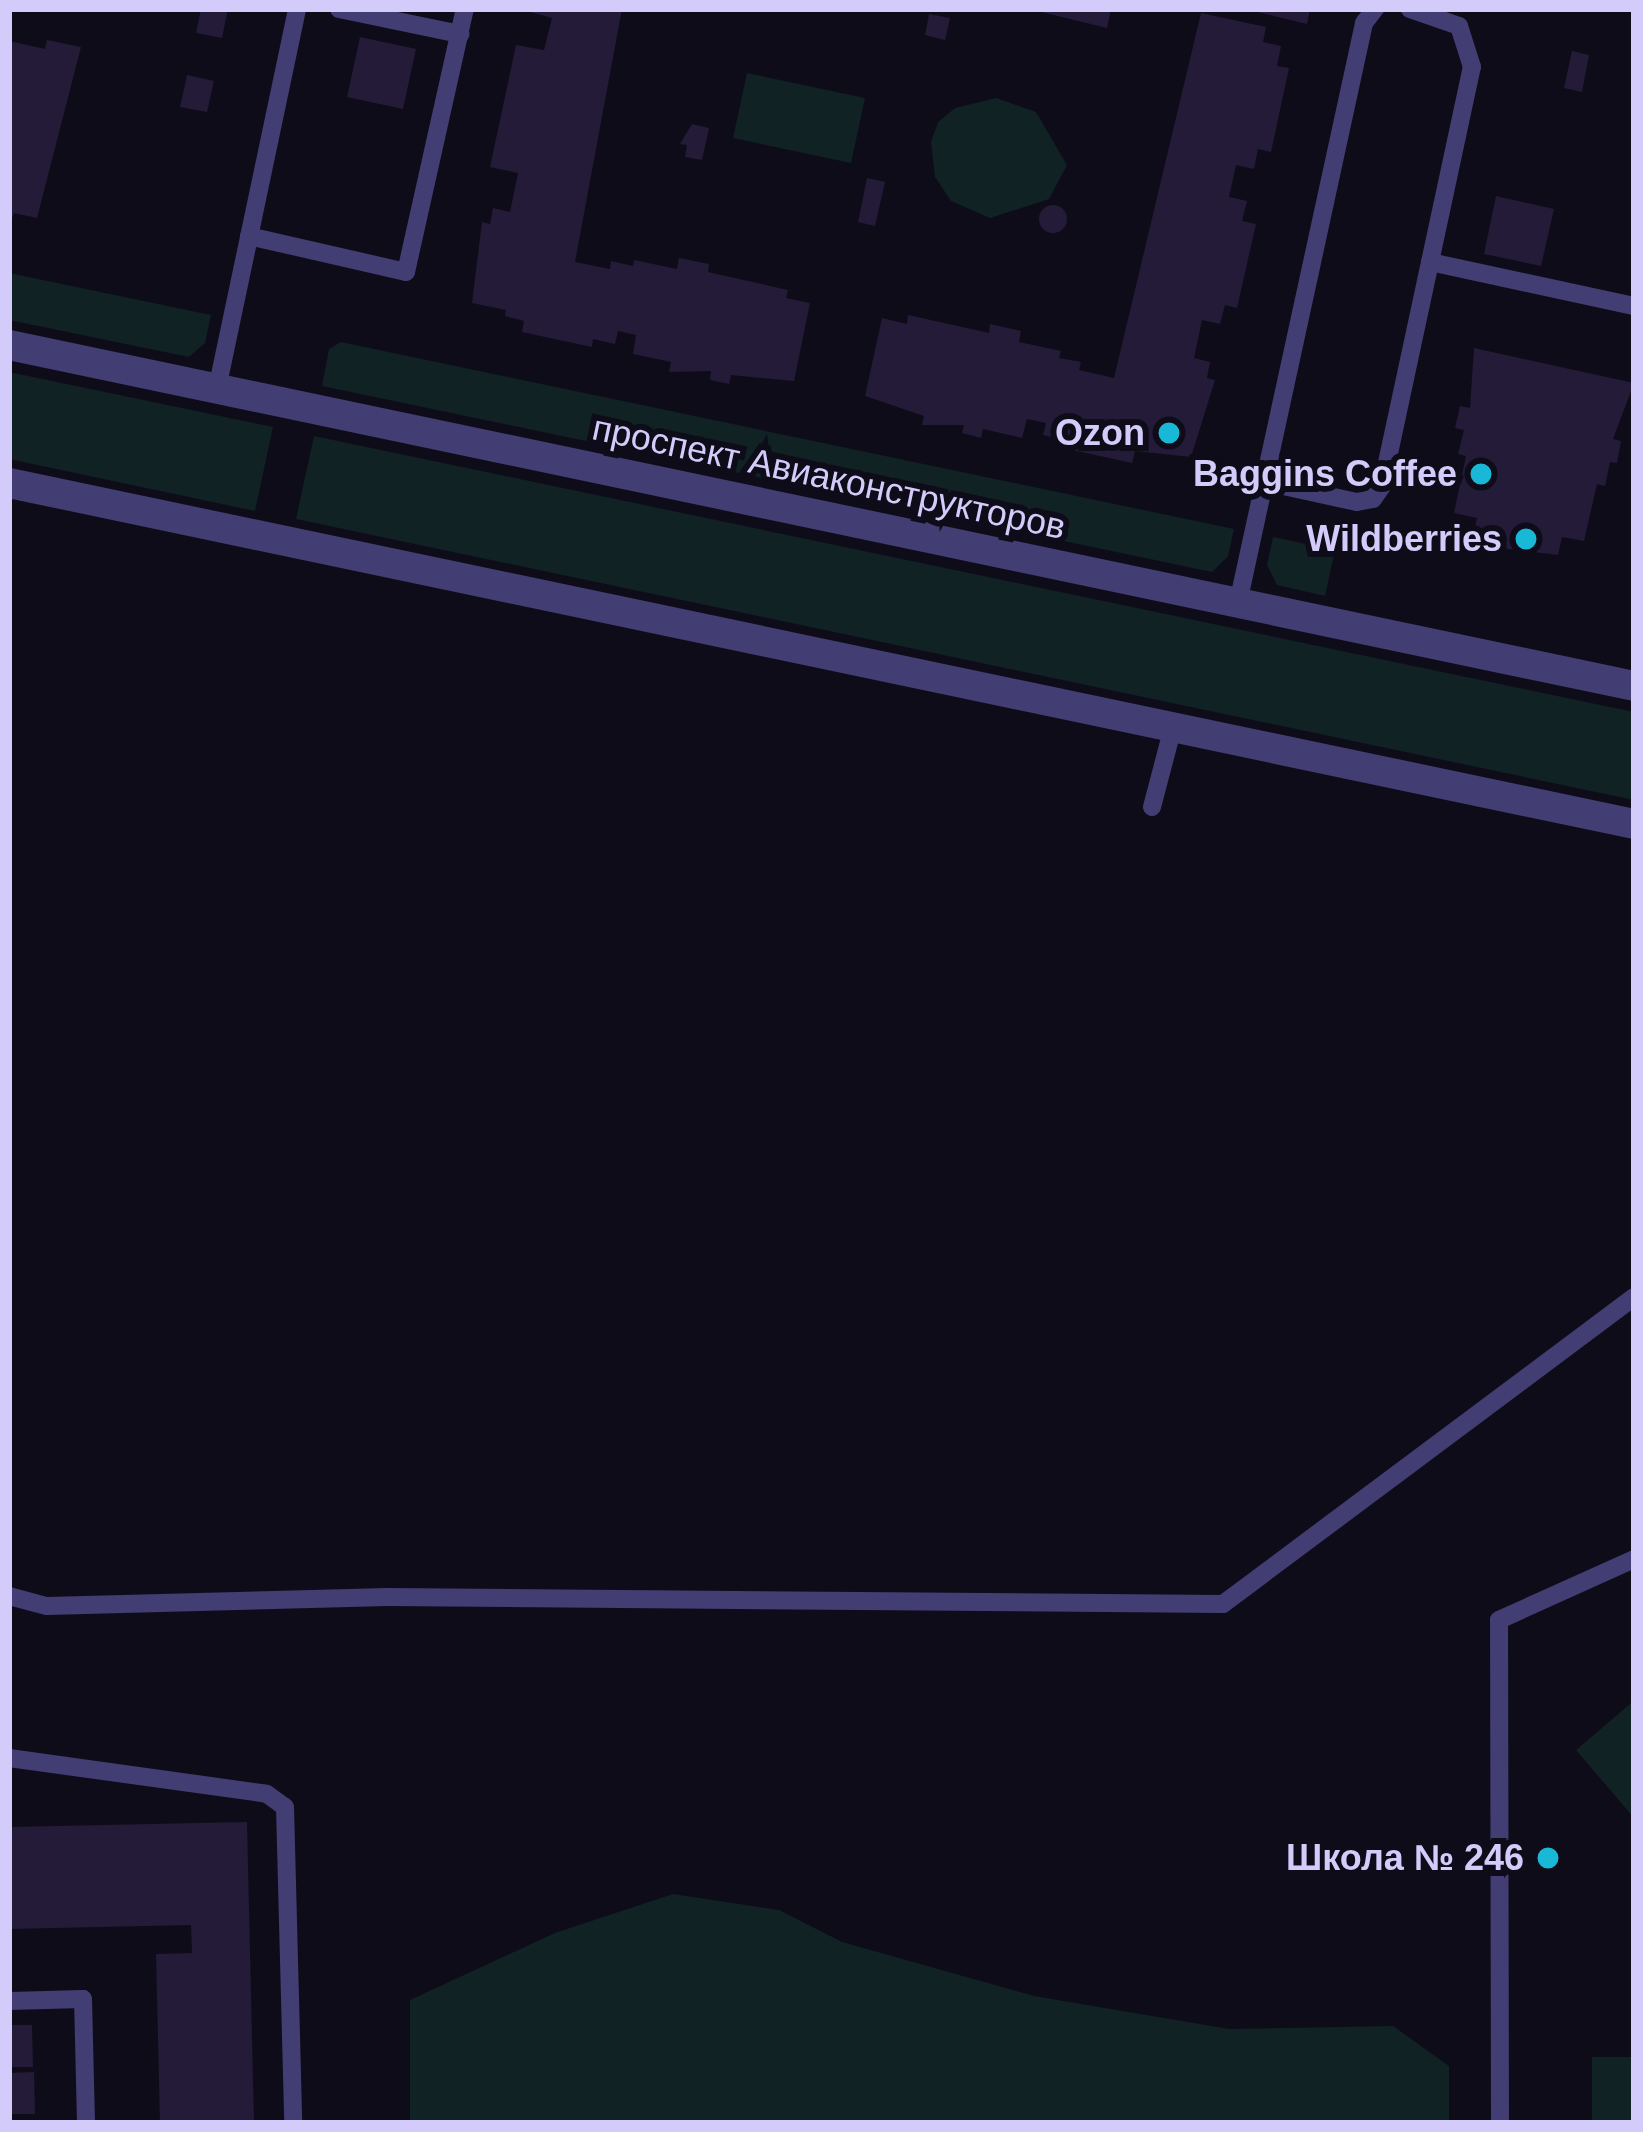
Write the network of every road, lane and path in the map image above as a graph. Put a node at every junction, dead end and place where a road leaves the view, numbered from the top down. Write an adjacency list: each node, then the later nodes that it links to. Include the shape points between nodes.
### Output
1 (297, 9): 7 (lane)
2 (339, 9): 6 (lane)
3 (465, 9): 6 (lane)
4 (1375, 9): 12 (lane, via 1364,22)
5 (1410, 9): 8 (lane, via 1459,26 1472,67)
6 (460, 34): 7 (lane, via 406,272)
7 (249, 236): 11 (lane)
8 (1430, 262): 9 (lane); 12 (lane, via 1373,499)
9 (1634, 306)
10 (9, 345): 11 (street, проспект Авиаконструкторов)
11 (217, 389): 14 (street, проспект Авиаконструкторов)
12 (1265, 482): 14 (lane)
13 (9, 484): 16 (street)
14 (1238, 603): 15 (street, проспект Авиаконструкторов)
15 (1634, 686)
16 (1174, 727): 17 (lane); 18 (street)
17 (1152, 807)
18 (1634, 824)
19 (1634, 1297): 21 (lane, via 1223,1604 387,1597 47,1606)
20 (1634, 1559): 26 (lane, via 1499,1620)
21 (9, 1596)
22 (9, 1758): 25 (lane, via 267,1795 285,1807)
23 (9, 2001): 24 (lane, via 83,1999)
24 (86, 2123)
25 (293, 2123)
26 (1500, 2123)

